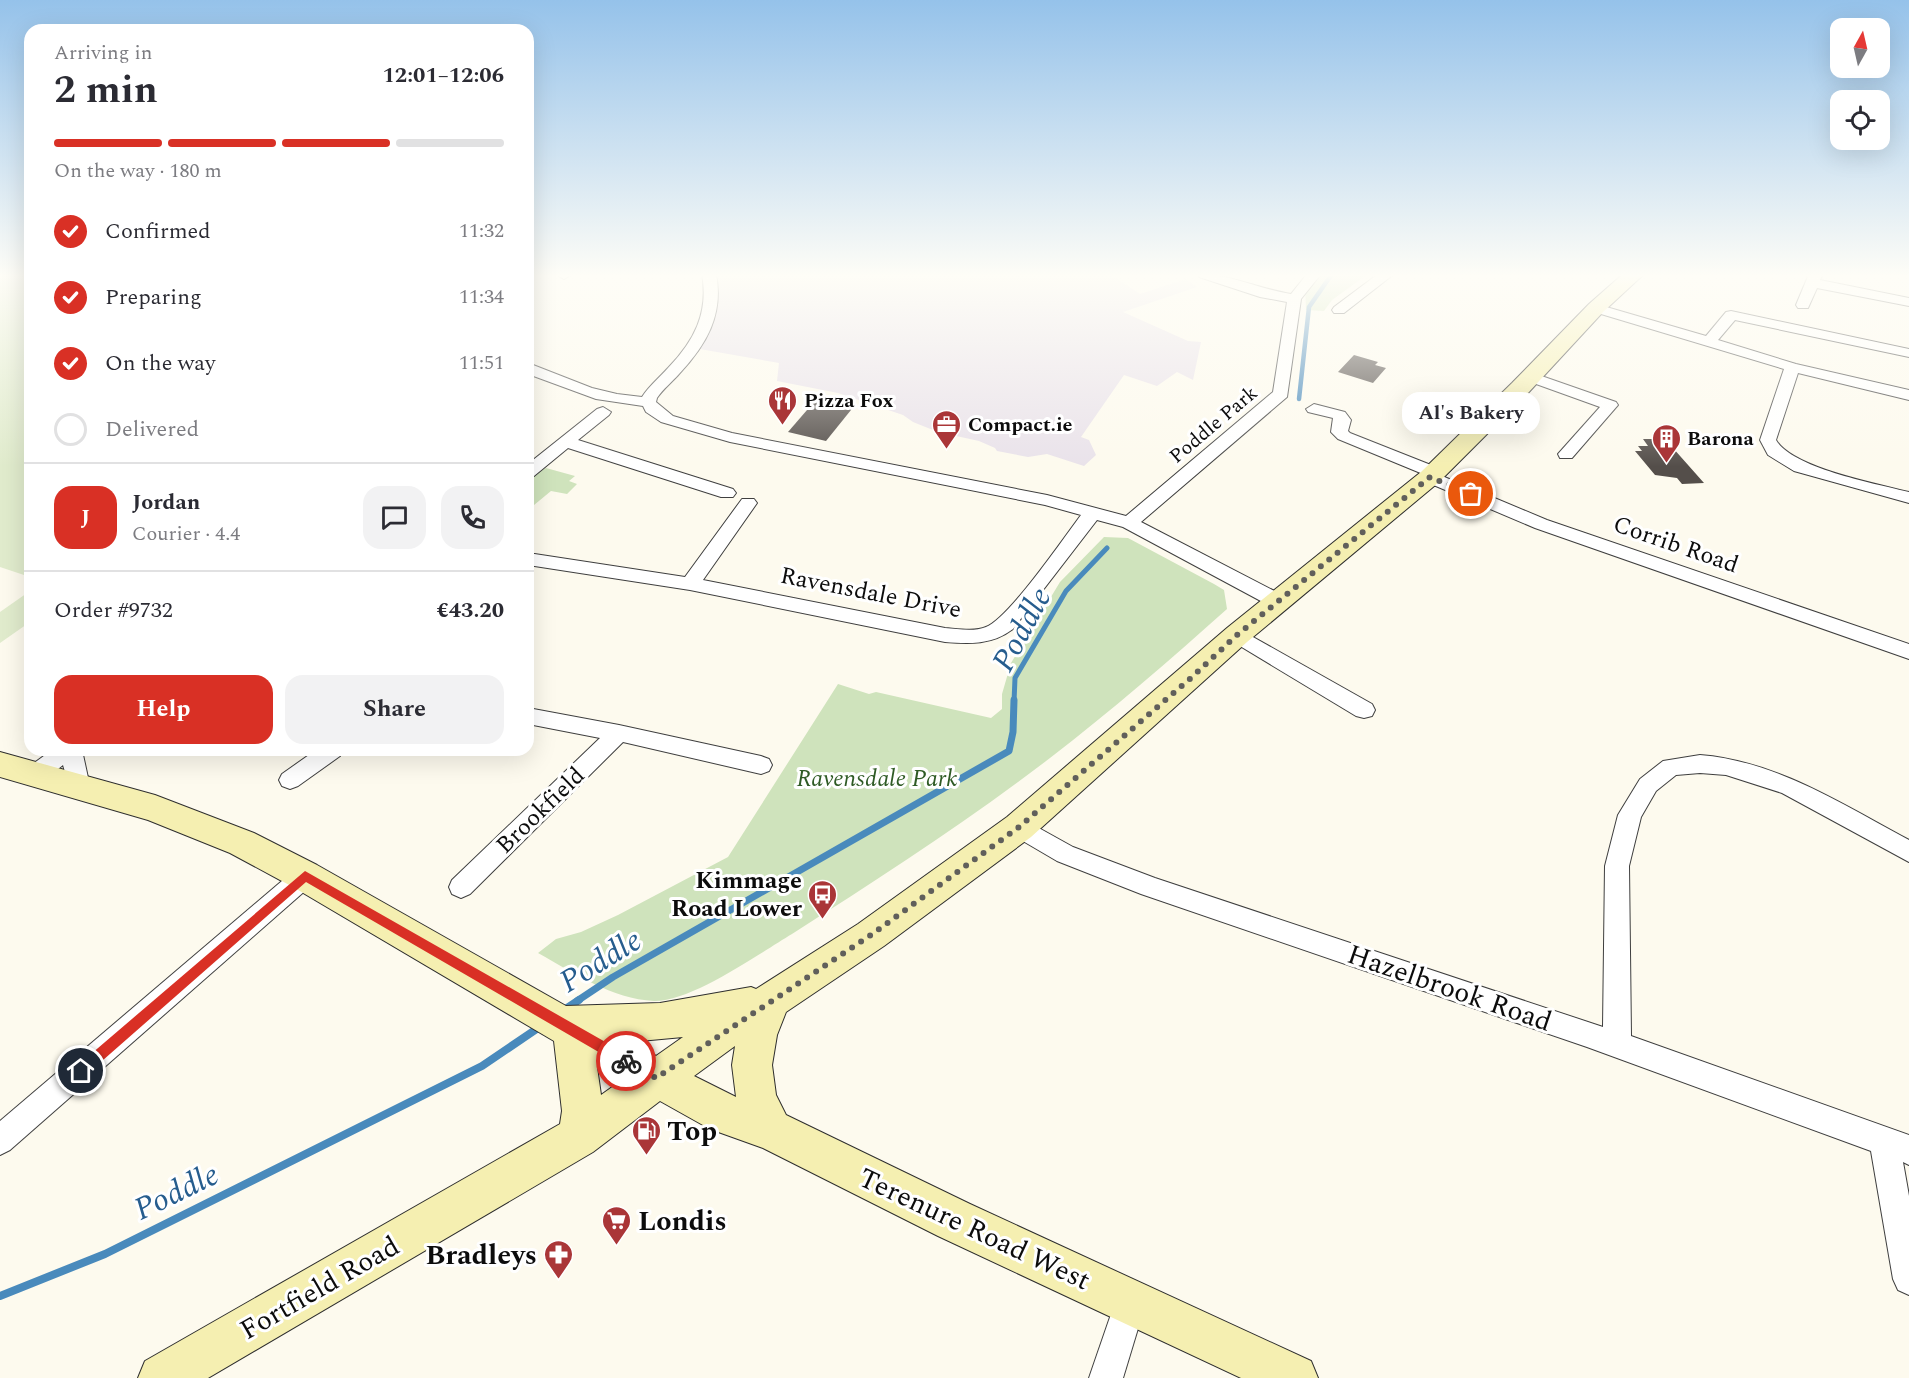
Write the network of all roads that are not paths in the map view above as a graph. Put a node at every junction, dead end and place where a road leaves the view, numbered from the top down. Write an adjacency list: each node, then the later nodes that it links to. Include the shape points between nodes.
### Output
1 (700, 338): 13 (street)
2 (1289, 338): 24 (street, Poddle Park, via 1281,394)
3 (1568, 338): 11 (main road)
4 (1690, 338): 7 (street)
5 (1713, 338): 7 (street)
6 (1843, 338): 8 (street)
7 (1708, 344): 9 (street)
8 (1909, 353)
9 (1792, 367): 12 (street); 21 (street, via 1768,440 1774,451 1800,467)
10 (534, 371): 13 (street, via 608,398)
11 (1530, 377): 17 (street, via 1610,405); 19 (main road)
12 (1909, 395)
13 (648, 402): 23 (street, via 667,419 730,437)
14 (1314, 409): 19 (street, Corrib Road, via 1339,415 1343,420 1339,432 1344,436)
15 (603, 412): 16 (street)
16 (566, 442): 18 (street); 20 (street)
17 (1566, 454)
18 (534, 467)
19 (1432, 475): 27 (main road); 29 (street, Corrib Road, via 1541,524)
20 (727, 492)
21 (1909, 498)
22 (748, 503): 26 (street)
23 (1093, 512): 24 (street); 26 (street, Ravensdale Drive, via 1014,616 1003,628 985,637 945,635)
24 (1129, 523): 27 (street)
25 (534, 560): 26 (street, Ravensdale Drive)
26 (690, 584)
27 (1279, 602): 28 (main road)
28 (1237, 635): 30 (street); 41 (main road)
29 (1909, 652)
30 (1364, 710)
31 (534, 717): 32 (street)
32 (619, 733): 37 (street); 44 (street, Brookfield)
33 (60, 756): 38 (street)
34 (71, 756): 40 (street)
35 (324, 756): 39 (street)
36 (0, 764): 38 (main road, Terenure Road West)
37 (761, 765)
38 (33, 775): 40 (main road, Terenure Road West)
39 (290, 780)
40 (79, 787): 43 (main road, Terenure Road West, via 155,808 242,843)
41 (1019, 827): 45 (main road, via 871,935); 47 (street, Hazelbrook Road, via 1065,854 1150,887)
42 (1909, 852): 47 (street, via 1790,787 1726,766 1671,767 1648,785 1630,815 1617,866)
43 (305, 876): 46 (main road, Terenure Road West); 51 (street)
44 (461, 887)
45 (771, 1000): 46 (main road, via 665,1021 597,1025); 48 (main road); 49 (main road, via 758,1030 752,1058 757,1103)
46 (556, 1020): 48 (main road, Terenure Road West); 50 (main road, via 583,1111)
47 (1617, 1045): 52 (street, Hazelbrook Road)
48 (656, 1078): 49 (main road, Terenure Road West, via 725,1113); 50 (main road, Fortfield Road)
49 (771, 1130): 54 (main road, Terenure Road West)
50 (578, 1137): 55 (main road, Fortfield Road)
51 (0, 1140)
52 (1897, 1146): 53 (street, Hazelbrook Road)
53 (1909, 1279)
54 (1130, 1302): 56 (street); 57 (main road, Terenure Road West)
55 (162, 1378)
56 (1106, 1378)
57 (1294, 1378)

